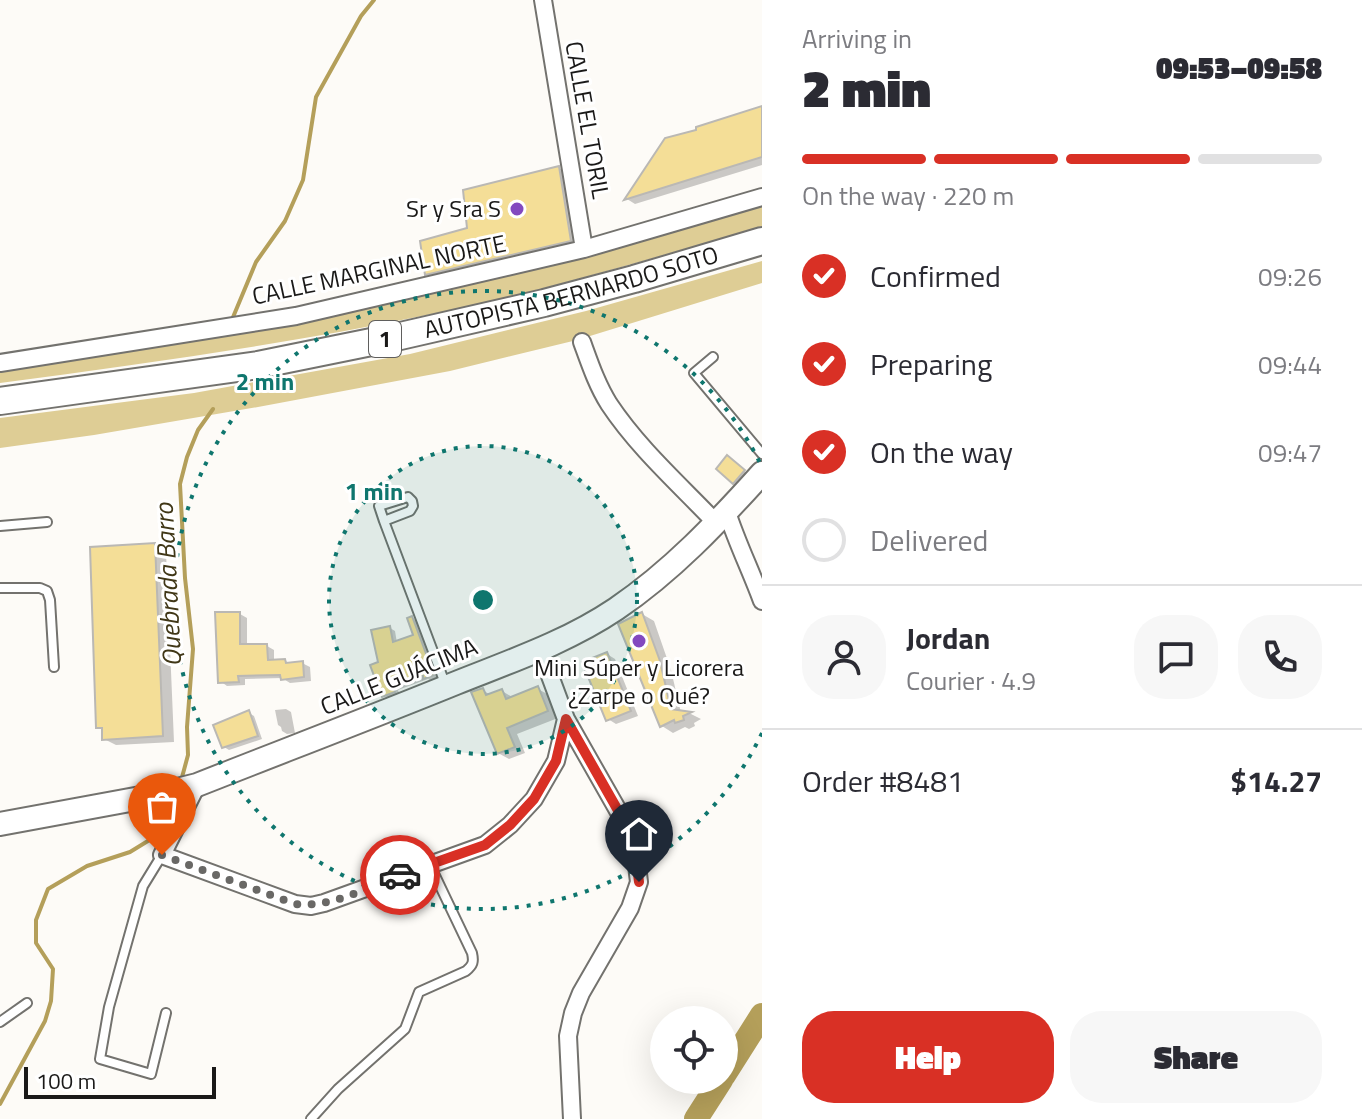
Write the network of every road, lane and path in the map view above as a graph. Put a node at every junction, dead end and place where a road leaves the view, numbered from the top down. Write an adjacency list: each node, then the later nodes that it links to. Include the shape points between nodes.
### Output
1 (543, 0): 4 (street, CALLE EL TORIL)
2 (762, 197): 4 (street, CALLE MARGINAL NORTE)
3 (762, 241): 8 (highway, AUTOPISTA BERNARDO SOTO / 1, via 619,283 396,337 258,365)
4 (584, 249): 7 (street, CALLE MARGINAL NORTE, via 296,316)
5 (582, 342): 11 (street, via 608,403 641,446)
6 (713, 357): 9 (lane, via 694,373)
7 (0, 363)
8 (0, 401)
9 (762, 454)
10 (762, 473): 11 (main road, CALLE GUÁCIMA)
11 (726, 514): 16 (street, via 746,544); 17 (main road, CALLE GUÁCIMA, via 638,594)
12 (384, 521): 19 (lane)
13 (47, 522): 14 (lane)
14 (0, 526)
15 (0, 588): 18 (lane, via 47,591)
16 (762, 601)
17 (540, 649): 19 (main road, CALLE GUÁCIMA); 20 (street)
18 (54, 667)
19 (447, 687): 21 (main road, CALLE GUÁCIMA)
20 (566, 719): 24 (street, via 556,761 534,799 510,825 485,845); 29 (street, via 624,821 639,882 573,1013 568,1036)
21 (192, 786): 22 (main road, CALLE GUÁCIMA); 23 (street)
22 (0, 824)
23 (162, 855): 24 (street, via 311,906); 26 (lane, via 143,886 100,1059 151,1074)
24 (430, 865): 28 (lane, via 472,953 472,966 419,992 405,1029)
25 (27, 1003): 27 (lane)
26 (166, 1013)
27 (0, 1022)
28 (311, 1119)
29 (572, 1119)

